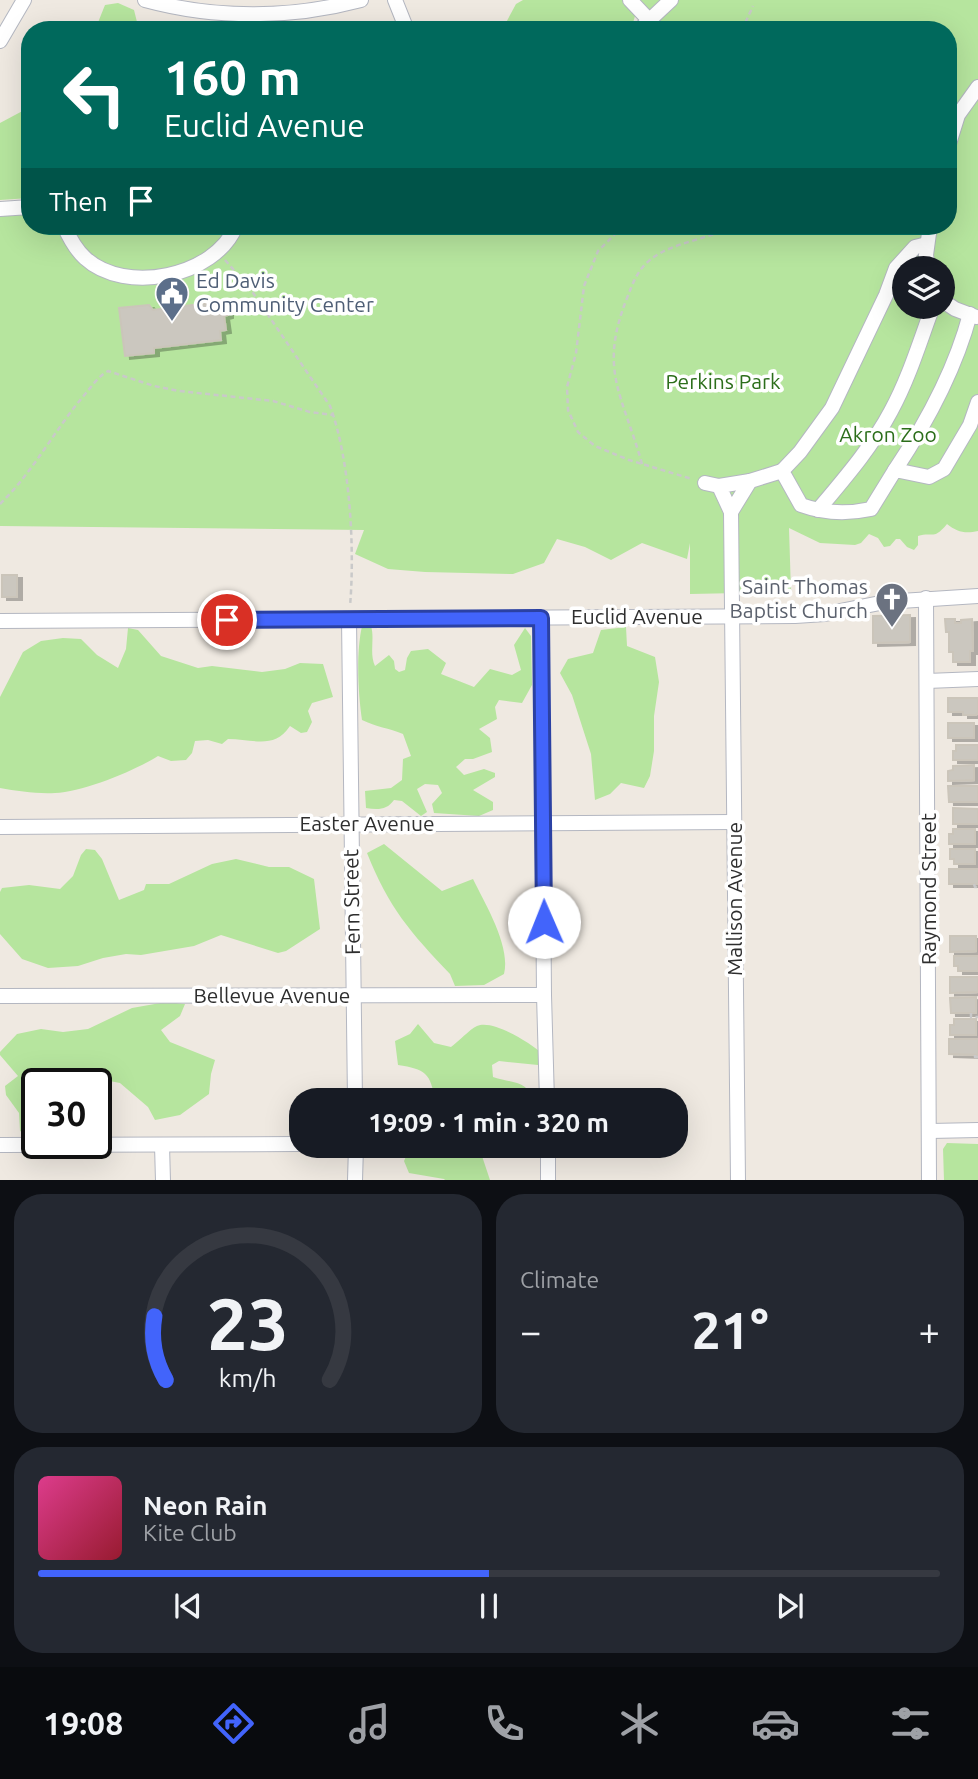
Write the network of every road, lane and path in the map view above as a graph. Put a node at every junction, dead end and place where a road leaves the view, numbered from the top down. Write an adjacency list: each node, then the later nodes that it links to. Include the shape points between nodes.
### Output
1 (24, 0): 13 (street)
2 (145, 0): 8 (street, via 201,12)
3 (360, 0): 8 (street, via 291,13)
4 (395, 0): 9 (street)
5 (630, 0): 10 (street)
6 (671, 0): 11 (street)
7 (753, 6): 12 (path)
8 (244, 7)
9 (403, 21)
10 (642, 21)
11 (648, 21)
12 (746, 21)
13 (0, 41)
14 (978, 87): 15 (street)
15 (957, 118)
16 (21, 208): 17 (street)
17 (0, 209)
18 (68, 235): 24 (street, via 85,258 125,276 153,278 184,271)
19 (230, 235): 24 (street)
20 (614, 235): 31 (path, via 589,268 566,398 570,419 586,439)
21 (709, 235): 31 (path, via 657,255 640,268 618,321 614,377)
22 (929, 235): 23 (street)
23 (928, 244): 25 (street); 33 (street, via 915,247 896,268 832,408)
24 (218, 252): 30 (path, via 249,287)
25 (928, 256)
26 (955, 309): 27 (street)
27 (974, 316): 32 (street, via 924,426)
28 (928, 319): 37 (street, via 891,412)
29 (978, 402): 32 (street, via 944,468 929,477)
30 (333, 415): 36 (path, via 273,401 179,391 108,371 67,415 24,479); 43 (path, via 349,519)
31 (642, 464): 35 (path)
32 (895, 470): 37 (street, via 871,509)
33 (782, 471): 34 (street); 37 (street, via 801,505)
34 (750, 481): 35 (street); 38 (street)
35 (712, 484): 38 (street)
36 (0, 504)
37 (818, 510)
38 (731, 512): 41 (street, Mallison Avenue)
39 (978, 596): 40 (street, Euclid Avenue)
40 (926, 598): 41 (street, Euclid Avenue, via 825,614); 46 (street, Raymond Street)
41 (732, 617): 42 (street, Euclid Avenue); 47 (street, Mallison Avenue)
42 (541, 618): 43 (street, Euclid Avenue); 48 (street)
43 (349, 620): 44 (street, Euclid Avenue); 49 (street, Fern Street)
44 (0, 621)
45 (978, 679): 46 (street)
46 (927, 681): 61 (street, Raymond Street)
47 (734, 822): 48 (street, Easter Avenue); 70 (street, Mallison Avenue)
48 (544, 823): 49 (street, Easter Avenue); 53 (street)
49 (352, 825): 50 (street, Easter Avenue); 55 (street, Fern Street)
50 (0, 827)
51 (974, 884): 52 (path)
52 (978, 887)
53 (544, 995): 55 (street, Bellevue Avenue); 59 (street)
54 (0, 996): 55 (street, Bellevue Avenue)
55 (353, 996): 58 (street, Fern Street)
56 (971, 1013): 57 (path)
57 (978, 1017)
58 (355, 1088)
59 (547, 1088)
60 (978, 1130): 61 (street)
61 (930, 1131): 71 (street, Raymond Street)
62 (289, 1144): 64 (street)
63 (0, 1145): 64 (street)
64 (162, 1145): 67 (street)
65 (356, 1158): 68 (street)
66 (548, 1158): 69 (street)
67 (163, 1180)
68 (355, 1180)
69 (548, 1180)
70 (738, 1180)
71 (929, 1180)

